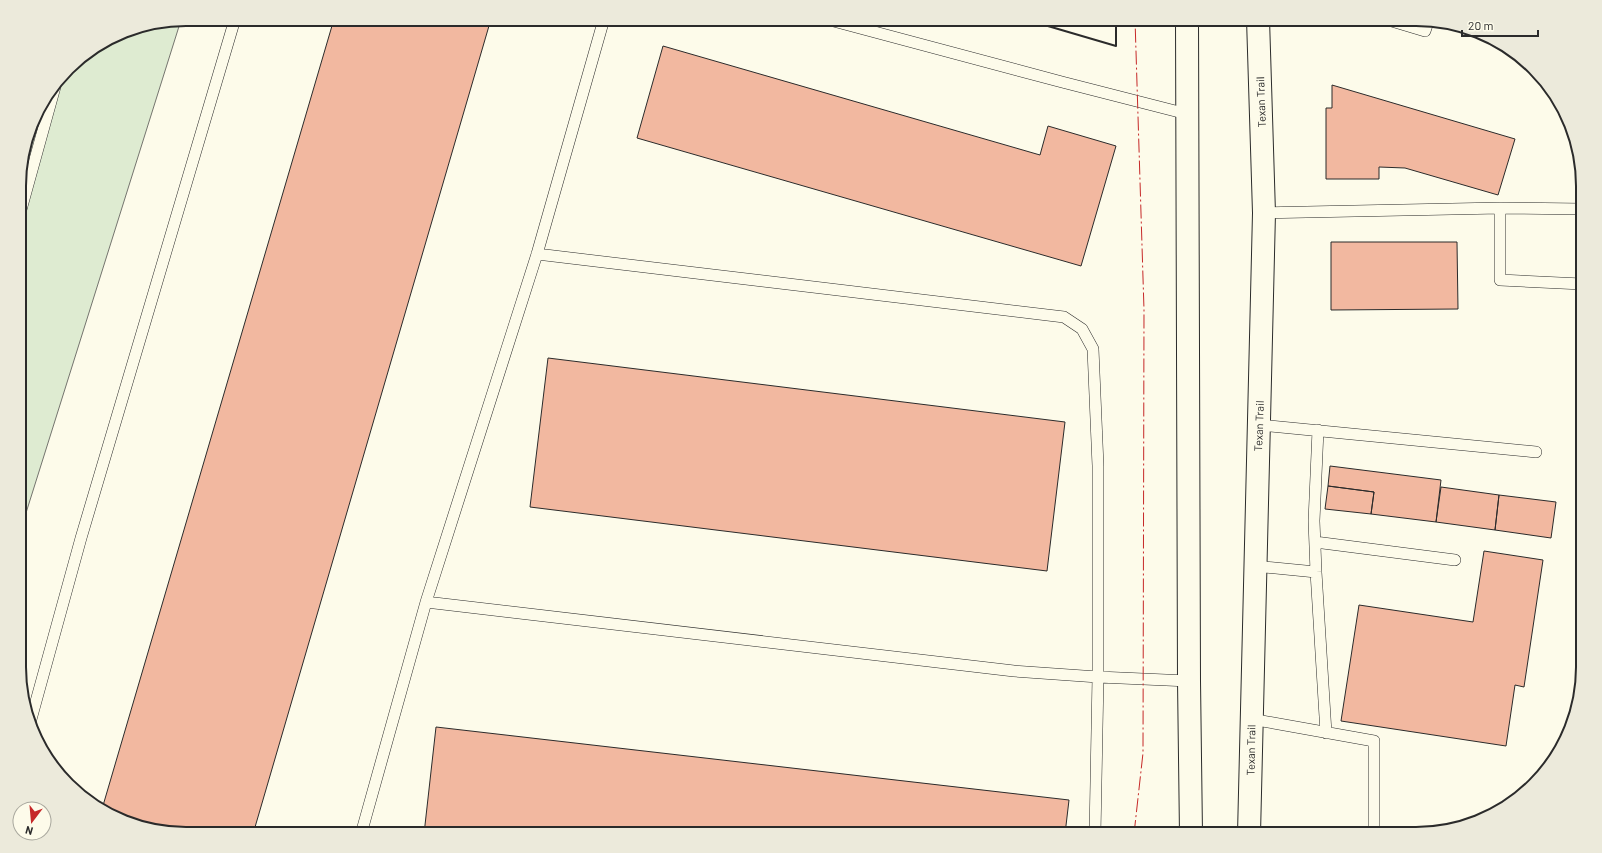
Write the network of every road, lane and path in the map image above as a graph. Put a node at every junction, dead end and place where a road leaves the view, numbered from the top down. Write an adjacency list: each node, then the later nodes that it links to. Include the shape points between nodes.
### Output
1 (233, 26): 26 (lane)
2 (602, 26): 14 (lane)
3 (852, 26): 9 (lane)
4 (1187, 26): 9 (main road)
5 (1258, 26): 13 (main road, Texan Trail)
6 (1408, 26): 7 (lane, via 1425,31)
7 (1427, 26)
8 (52, 99): 10 (lane)
9 (1187, 114): 25 (main road)
10 (26, 195)
11 (1500, 208): 12 (lane); 13 (lane); 15 (lane, via 1500,280)
12 (1576, 209)
13 (1264, 213): 16 (main road, Texan Trail)
14 (537, 254): 23 (lane); 24 (lane, via 1064,318 1082,329 1092,349 1098,466)
15 (1576, 284)
16 (1260, 424): 17 (lane); 21 (main road, Texan Trail)
17 (1318, 430): 18 (lane); 19 (lane)
18 (1536, 452)
19 (1315, 542): 20 (lane); 22 (lane)
20 (1455, 560)
21 (1254, 566): 22 (lane); 27 (main road, Texan Trail)
22 (1316, 572): 28 (lane)
23 (426, 602): 24 (lane, via 1014,671); 29 (lane)
24 (1098, 677): 25 (lane); 30 (lane)
25 (1189, 681): 31 (main road)
26 (33, 713)
27 (1251, 719): 28 (lane); 32 (main road, Texan Trail)
28 (1326, 733): 33 (lane, via 1374,741)
29 (363, 827)
30 (1094, 827)
31 (1191, 827)
32 (1249, 827)
33 (1374, 827)

